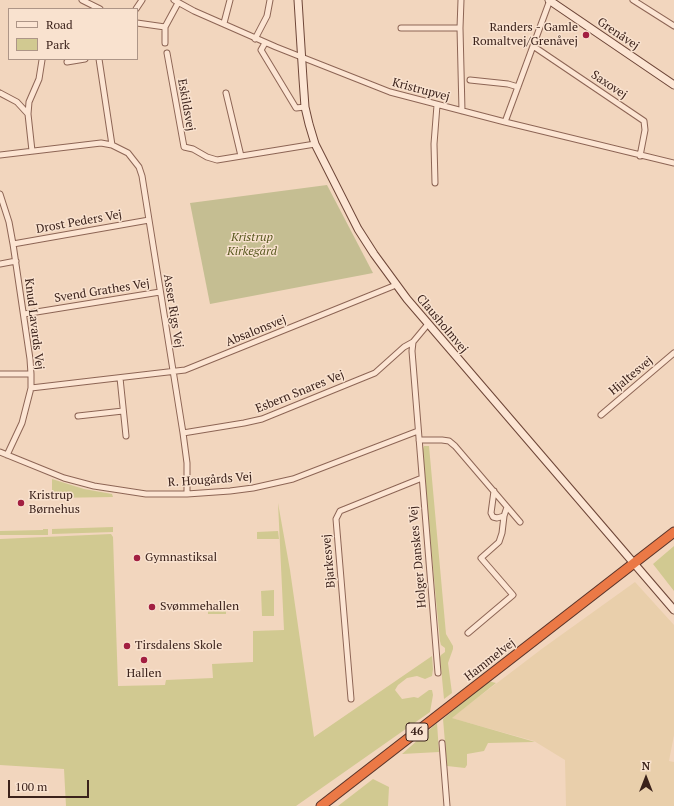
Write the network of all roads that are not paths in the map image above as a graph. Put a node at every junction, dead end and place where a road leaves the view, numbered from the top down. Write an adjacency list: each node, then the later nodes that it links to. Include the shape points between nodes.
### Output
1 (82, 0): 9 (street)
2 (230, 0): 11 (street)
3 (270, 0): 16 (street, via 267,16)
4 (298, 0): 21 (street, Clausholmvej)
5 (461, 0): 15 (street)
6 (550, 0): 19 (street); 27 (street, Grenåvej)
7 (633, 0): 12 (street)
8 (176, 1): 11 (street, Kristrupvej); 13 (street)
9 (98, 8)
10 (138, 23): 13 (street)
11 (224, 23): 16 (street, Kristrupvej)
12 (674, 26)
13 (165, 27): 18 (street)
14 (401, 28): 15 (street)
15 (460, 28): 33 (street)
16 (255, 39): 17 (street, Kristrupvej)
17 (265, 42): 21 (street, Kristrupvej); 32 (street, via 261,50 296,108)
18 (165, 43)
19 (533, 46): 28 (street); 41 (street, Saxovej, via 644,121 645,130)
20 (167, 53): 40 (street, Eskildsvej, via 184,147 217,160)
21 (302, 57): 31 (street, Kristrupvej, via 390,92); 32 (street, Clausholmvej)
22 (42, 60): 34 (street)
23 (79, 60): 25 (street)
24 (99, 60): 37 (street)
25 (67, 62)
26 (470, 80): 28 (street)
27 (674, 85)
28 (518, 87): 35 (street)
29 (0, 93): 34 (street, via 16,102)
30 (226, 93): 40 (street)
31 (437, 105): 33 (street, Kristrupvej); 43 (street)
32 (305, 106): 36 (street, Clausholmvej)
33 (462, 111): 35 (street, Kristrupvej)
34 (28, 114): 38 (street)
35 (504, 122): 41 (street, Kristrupvej)
36 (315, 144): 40 (street, Eskildsvej); 49 (street, Clausholmvej, via 358,229)
37 (112, 145): 38 (street, Asser Rigs Vej, via 101,143); 45 (street, Asser Rigs Vej, via 128,154 139,168)
38 (32, 151): 39 (street, Asser Rigs Vej)
39 (0, 155)
40 (241, 156)
41 (640, 156): 42 (street, Kristrupvej)
42 (674, 163)
43 (435, 183)
44 (0, 194): 46 (street, Knud Lavards Vej)
45 (149, 220): 46 (street, Drost Peders Vej); 50 (street, Asser Rigs Vej)
46 (13, 244): 47 (street, Knud Lavards Vej)
47 (16, 261): 48 (street); 51 (street, Knud Lavards Vej)
48 (0, 264)
49 (396, 285): 52 (street, Clausholmvej); 55 (street, Absalonsvej)
50 (160, 292): 51 (street, Svend Grathes Vej); 55 (street, Asser Rigs Vej)
51 (24, 314): 57 (street, Knud Lavards Vej)
52 (428, 324): 53 (street); 76 (street, Clausholmvej)
53 (413, 342): 63 (street, Holger Danskes Vej); 64 (street, Esbern Snares Vej, via 375,372 262,419)
54 (674, 353): 61 (street, Hjaltesvej)
55 (173, 373): 58 (street, Absalonsvej); 64 (street, Asser Rigs Vej)
56 (0, 374): 57 (street)
57 (31, 374): 59 (street, Knud Lavards Vej)
58 (120, 378): 59 (street, Absalonsvej); 60 (street)
59 (31, 388): 68 (street, Knud Lavards Vej, via 22,423)
60 (123, 411): 62 (street); 65 (street)
61 (600, 415)
62 (78, 416)
63 (418, 431): 66 (street, Holger Danskes Vej); 71 (street, R. Hougårds Vej, via 293,479 252,488)
64 (184, 433): 71 (street, Asser Rigs Vej)
65 (126, 436)
66 (419, 440): 69 (street, Holger Danskes Vej); 70 (street, via 449,441)
67 (0, 452): 68 (street, R. Hougårds Vej)
68 (7, 455): 71 (street, R. Hougårds Vej, via 64,478 94,486 146,494)
69 (422, 478): 79 (street, Holger Danskes Vej); 80 (street, Bjarkesvej, via 340,512 336,519)
70 (494, 491): 72 (street); 73 (street, via 491,513 497,518)
71 (187, 494)
72 (507, 507): 73 (street); 74 (street)
73 (504, 516): 78 (street, via 502,534 498,542 481,558 513,595)
74 (520, 522)
75 (674, 532): 76 (highway, Hammelvej / 46)
76 (634, 563): 77 (street, Clausholmvej); 82 (highway, Hammelvej / 46)
77 (674, 610)
78 (468, 633)
79 (438, 673)
80 (351, 699)
81 (442, 743): 83 (street)
82 (321, 806)
83 (447, 806)

